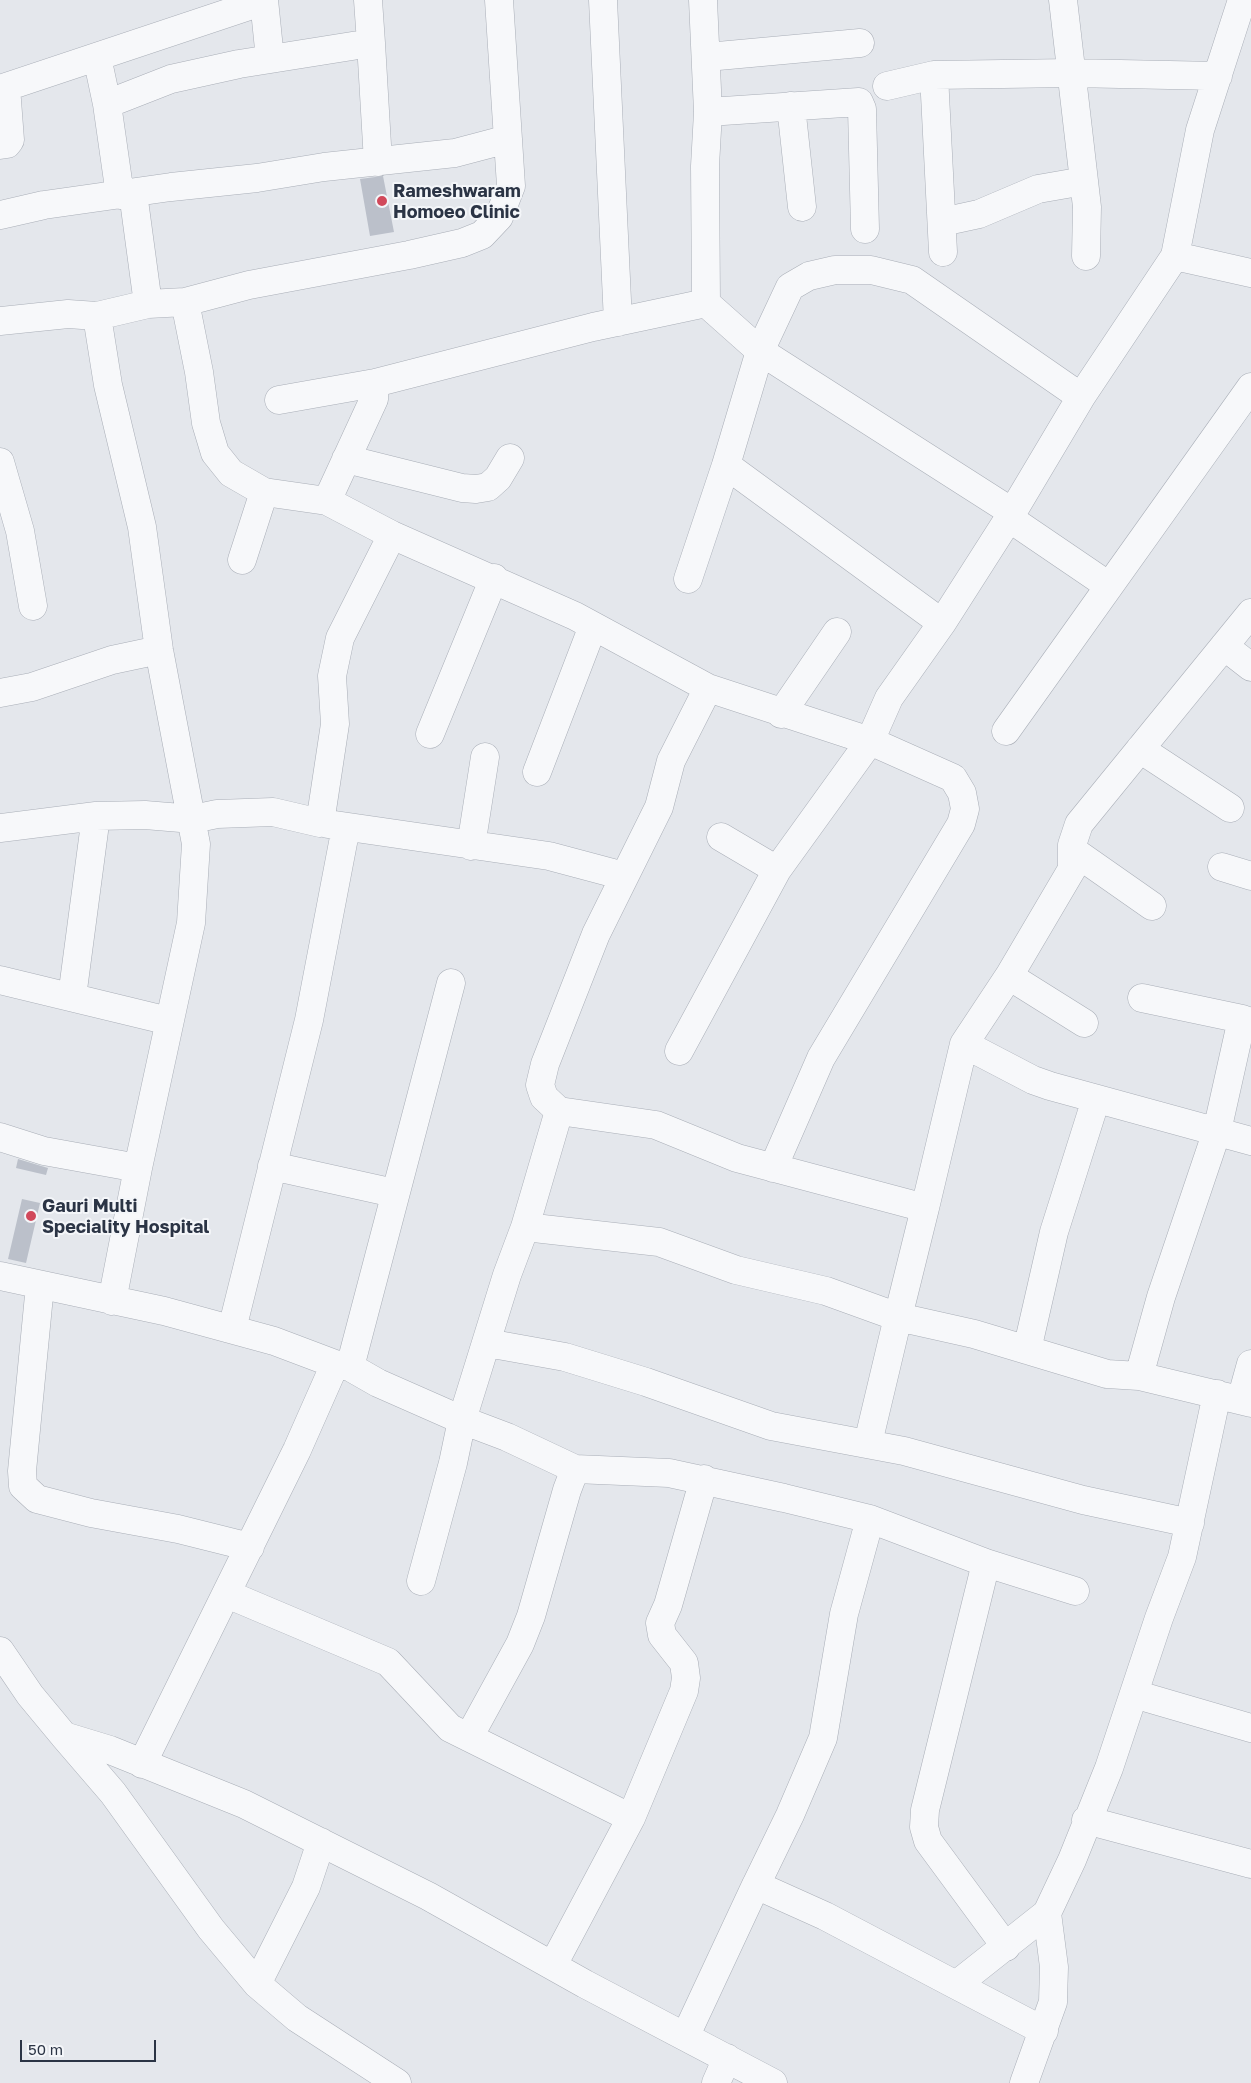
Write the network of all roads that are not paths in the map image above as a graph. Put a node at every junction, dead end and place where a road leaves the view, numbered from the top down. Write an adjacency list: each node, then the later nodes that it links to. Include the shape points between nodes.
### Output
1 (264, 0): 11 (street); 12 (street)
2 (368, 0): 8 (street)
3 (499, 0): 21 (street)
4 (603, 0): 39 (street)
5 (703, 0): 10 (street)
6 (1062, 0): 13 (street)
7 (1242, 0): 15 (street)
8 (371, 43): 12 (street); 23 (street)
9 (860, 43): 10 (street)
10 (707, 57): 20 (street)
11 (97, 58): 17 (street); 18 (street)
12 (270, 59): 18 (street, via 171,79)
13 (1071, 73): 14 (street); 15 (street); 24 (street)
14 (934, 75): 16 (street); 28 (street)
15 (1218, 76): 32 (street, via 1200,130)
16 (887, 86)
17 (3, 88): 22 (street, via 10,140)
18 (107, 104): 25 (street)
19 (791, 106): 20 (street); 26 (street); 29 (street, via 852,102 862,105)
20 (708, 112): 35 (street)
21 (508, 139): 23 (street, via 455,153); 34 (street, via 511,186 499,217 482,235 427,251 249,285)
22 (0, 145)
23 (378, 162): 25 (street)
24 (1084, 181): 28 (street, via 1038,189 979,214); 31 (street)
25 (127, 194): 27 (street, via 44,205); 36 (street)
26 (802, 208)
27 (0, 215)
28 (942, 222): 30 (street)
29 (865, 229)
30 (943, 252)
31 (1086, 256)
32 (1175, 256): 33 (street); 43 (street)
33 (1251, 272)
34 (185, 302): 36 (street); 49 (street, via 206,423 215,453 231,473)
35 (706, 303): 39 (street); 40 (street)
36 (148, 304): 37 (street)
37 (97, 316): 38 (street, via 68,314); 63 (street, via 108,385 142,527)
38 (0, 321)
39 (618, 322): 41 (street)
40 (760, 351): 43 (street, via 790,287 809,276 834,270 871,270 912,280); 48 (street); 51 (street)
41 (375, 383): 44 (street); 46 (street, via 374,399)
42 (1249, 396): 56 (street)
43 (1081, 397): 51 (street)
44 (279, 400)
45 (510, 458): 46 (street, via 498,478 488,486 476,489)
46 (346, 459): 50 (street)
47 (0, 462): 57 (street, via 20,531)
48 (726, 465): 55 (street); 59 (street)
49 (264, 492): 50 (street); 53 (street)
50 (327, 501): 52 (street)
51 (1011, 515): 56 (street); 59 (street)
52 (392, 534): 54 (street); 77 (street, via 340,638 332,676 334,724)
53 (242, 560)
54 (494, 578): 60 (street); 69 (street)
55 (688, 579)
56 (1109, 586): 68 (street)
57 (33, 606)
58 (1251, 613): 62 (street)
59 (942, 623): 70 (street, via 889,698)
60 (593, 626): 65 (street); 73 (street)
61 (837, 632): 67 (street)
62 (1224, 646): 64 (street); 71 (street)
63 (159, 650): 66 (street, via 112,660 32,687); 76 (street)
64 (1251, 668)
65 (708, 688): 67 (street); 85 (street, via 671,761 659,807)
66 (0, 693)
67 (781, 714): 70 (street)
68 (1006, 731)
69 (430, 734)
70 (870, 741): 84 (street); 105 (street, via 953,778 962,793 965,809 961,824 821,1058)
71 (1140, 749): 74 (street); 82 (street, via 1079,824)
72 (485, 757): 81 (street)
73 (536, 772)
74 (1230, 808)
75 (96, 816): 76 (street, via 145,815); 79 (street); 91 (street)
76 (193, 819): 77 (street, via 217,814 273,812); 93 (street, via 196,844 191,923)
77 (320, 823): 78 (street)
78 (346, 827): 81 (street); 103 (street, via 309,1020)
79 (0, 828)
80 (721, 838): 84 (street)
81 (471, 846): 85 (street, via 549,856)
82 (1072, 850): 87 (street); 88 (street, via 1072,869)
83 (1222, 867): 86 (street)
84 (777, 870): 97 (street)
85 (624, 876): 99 (street, via 596,934 545,1064 540,1085 544,1097)
86 (1251, 876)
87 (1152, 906)
88 (1009, 976): 95 (street); 96 (street)
89 (0, 980): 91 (street)
90 (451, 983): 106 (street)
91 (72, 997): 93 (street)
92 (1142, 998): 94 (street)
93 (169, 1021): 104 (street)
94 (1247, 1021): 100 (street)
95 (1084, 1023)
96 (964, 1044): 98 (street, via 1033,1080); 107 (street)
97 (679, 1051)
98 (1096, 1099): 100 (street); 115 (street, via 1054,1232)
99 (559, 1111): 105 (street, via 656,1125 737,1158); 108 (street)
100 (1217, 1131): 102 (street); 118 (street, via 1161,1297)
101 (0, 1137): 104 (street, via 44,1151)
102 (1251, 1141)
103 (272, 1166): 106 (street); 113 (street)
104 (138, 1168): 111 (street)
105 (774, 1168): 107 (street)
106 (394, 1193): 117 (street)
107 (925, 1208): 112 (street)
108 (525, 1227): 112 (street, via 659,1242 736,1270 826,1290); 114 (street)
109 (0, 1276): 110 (street)
110 (40, 1285): 111 (street); 126 (street, via 23,1486 37,1499)
111 (112, 1301): 113 (street)
112 (898, 1317): 115 (street, via 974,1334); 121 (street)
113 (232, 1329): 117 (street)
114 (486, 1343): 120 (street); 121 (street, via 565,1357 771,1426)
115 (1026, 1350): 118 (street, via 1107,1374)
116 (1251, 1364): 119 (street)
117 (342, 1366): 120 (street); 126 (street)
118 (1139, 1376): 119 (street)
119 (1236, 1399): 125 (street)
120 (462, 1420): 122 (street); 128 (street)
121 (868, 1443): 125 (street, via 1084,1500)
122 (575, 1469): 123 (street, via 669,1472); 135 (street, via 520,1644)
123 (704, 1480): 124 (street); 137 (street, via 660,1623 662,1635 684,1663 684,1691)
124 (870, 1519): 127 (street); 141 (street, via 844,1614 823,1738)
125 (1190, 1523): 132 (street, via 1182,1558)
126 (250, 1547): 130 (street)
127 (986, 1563): 129 (street); 143 (street, via 924,1810 924,1827 928,1841)
128 (421, 1581)
129 (1075, 1591)
130 (227, 1594): 135 (street, via 388,1662 450,1728); 136 (street)
131 (0, 1651): 134 (street)
132 (1134, 1694): 133 (street); 138 (street, via 1109,1768)
133 (1251, 1728)
134 (64, 1736): 136 (street); 145 (street, via 113,1792 211,1929)
135 (469, 1738): 137 (street)
136 (142, 1764): 139 (street, via 244,1804)
137 (631, 1818): 144 (street)
138 (1086, 1820): 140 (street); 142 (street)
139 (321, 1842): 144 (street); 145 (street, via 306,1888)
140 (1251, 1864)
141 (756, 1885): 146 (street, via 832,1920); 148 (street)
142 (1048, 1913): 143 (street); 147 (street, via 1054,1967 1053,2002)
143 (1006, 1948): 146 (street)
144 (553, 1965): 148 (street)
145 (257, 1984): 150 (street, via 297,2018)
146 (956, 1985): 147 (street)
147 (1044, 2031): 153 (street)
148 (686, 2035): 149 (street)
149 (727, 2058): 151 (street); 152 (street)
150 (397, 2083)
151 (716, 2083)
152 (773, 2083)
153 (1024, 2083)

